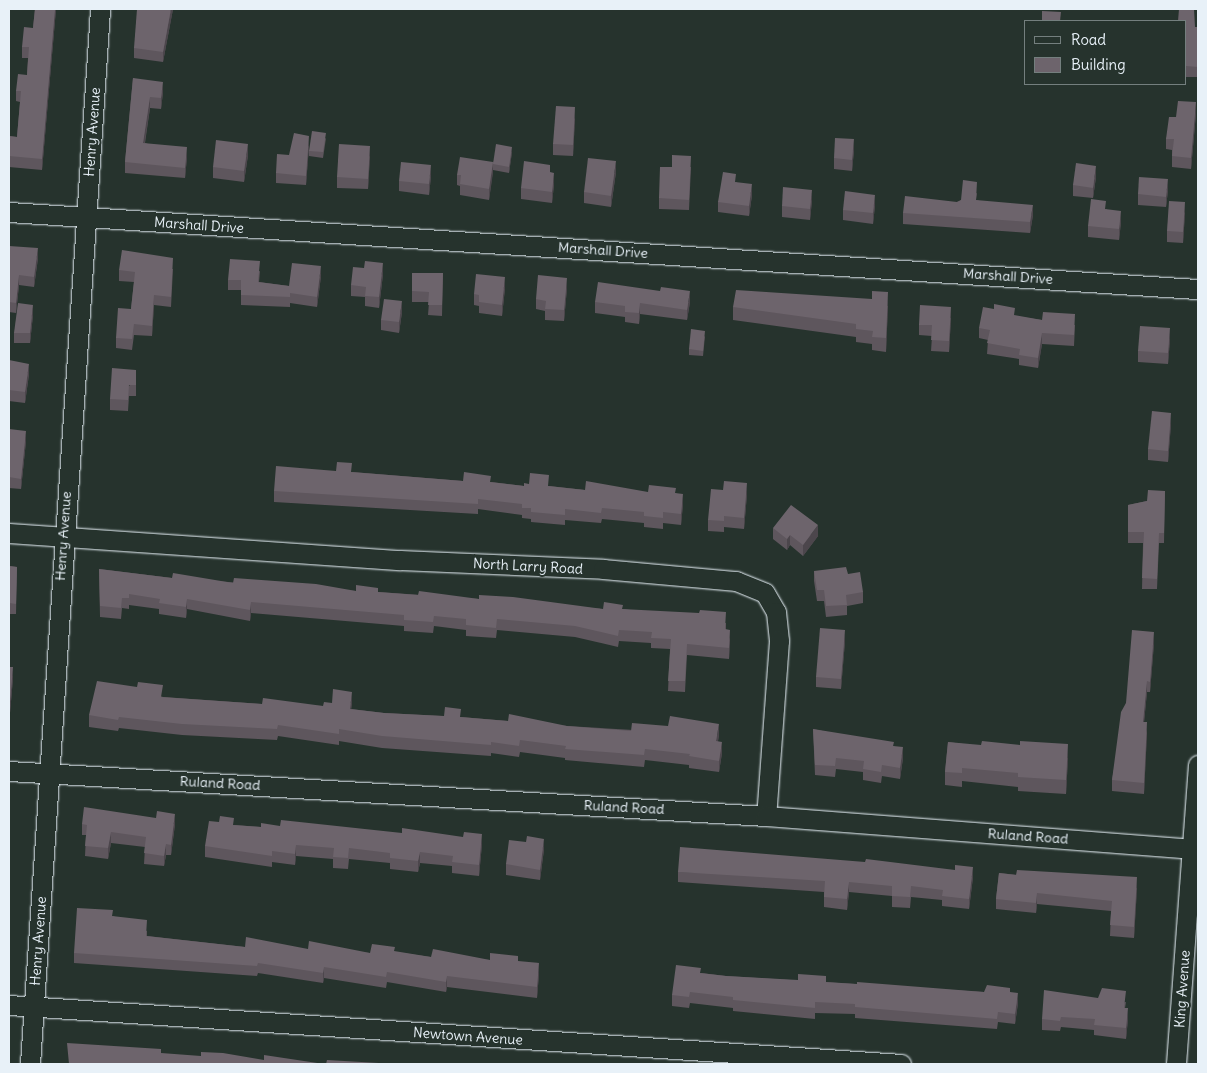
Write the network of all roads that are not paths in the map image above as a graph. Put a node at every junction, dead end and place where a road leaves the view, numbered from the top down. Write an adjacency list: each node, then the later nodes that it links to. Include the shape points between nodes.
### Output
1 (100, 9): 3 (street, Henry Avenue)
2 (9, 212): 3 (street, Marshall Drive)
3 (86, 217): 4 (street, Marshall Drive); 6 (street, Henry Avenue)
4 (1198, 289)
5 (9, 533): 6 (street, North Larry Road)
6 (63, 537): 9 (street, Henry Avenue); 10 (street, North Larry Road, via 400,560 604,569 736,581 765,593 776,612 779,641)
7 (1198, 765): 11 (street, King Avenue)
8 (9, 770): 9 (street, Ruland Road)
9 (50, 773): 10 (street, Ruland Road); 13 (street, Henry Avenue)
10 (766, 816): 11 (street, Ruland Road)
11 (1196, 849): 16 (street, King Avenue)
12 (9, 1005): 13 (street, Newtown Avenue)
13 (34, 1007): 14 (street, Henry Avenue); 15 (street, Newtown Avenue)
14 (30, 1064)
15 (901, 1064)
16 (1176, 1064)

